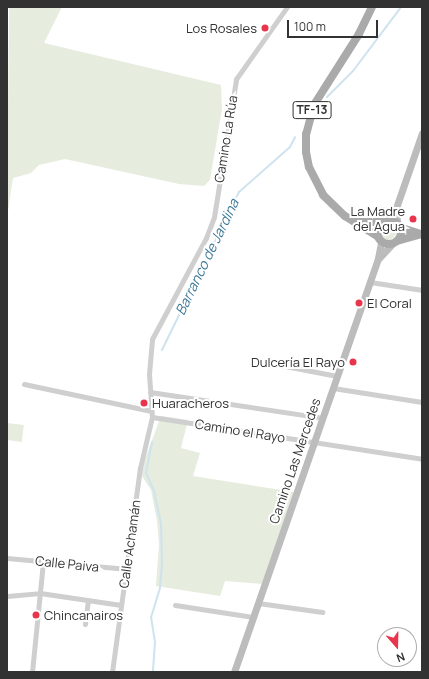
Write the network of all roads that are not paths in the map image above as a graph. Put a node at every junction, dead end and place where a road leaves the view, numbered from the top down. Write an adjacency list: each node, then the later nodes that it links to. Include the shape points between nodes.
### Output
1 (287, 7): 18 (street, Camino La Rúa, via 236,79 214,217 206,238 152,339)
2 (372, 7): 6 (main road, TF-13, via 343,60 319,95 309,116 306,134 306,152 315,183 334,207)
3 (422, 133): 4 (main road)
4 (396, 208): 5 (main road); 7 (main road)
5 (385, 221): 6 (main road, TF-13); 7 (main road, TF-13); 9 (main road, via 378,229)
6 (355, 222): 9 (main road, TF-13)
7 (398, 225): 8 (main road, TF-13); 10 (main road, via 401,234)
8 (422, 234): 10 (main road, TF-13)
9 (379, 239): 10 (main road, TF-13); 11 (main road, Camino Las Mercedes)
10 (394, 243): 11 (main road, Camino Las Mercedes)
11 (378, 258): 12 (main road, Camino Las Mercedes)
12 (370, 282): 13 (street); 15 (main road, Camino Las Mercedes)
13 (422, 290)
14 (280, 365): 15 (street)
15 (338, 376): 17 (main road, Camino Las Mercedes)
16 (24, 384): 20 (street)
17 (333, 388): 19 (street); 22 (main road, Camino Las Mercedes)
18 (150, 392): 20 (street, Camino La Rúa); 22 (street)
19 (422, 402)
20 (151, 411): 21 (street, Camino La Rúa)
21 (152, 417): 23 (street, Camino el Rayo); 27 (street, Calle Achamán, via 140,468)
22 (323, 418): 23 (main road, Camino Las Mercedes)
23 (314, 443): 24 (street, Camino el Rayo); 31 (main road, Camino Las Mercedes)
24 (422, 459)
25 (7, 558): 26 (street, Calle Paiva)
26 (43, 561): 27 (street, Calle Paiva); 28 (street)
27 (127, 569): 32 (street, Calle Achamán)
28 (40, 593): 29 (street); 30 (street); 37 (street)
29 (7, 596)
30 (88, 601): 32 (street); 36 (street)
31 (258, 603): 34 (street); 35 (main road, Camino Las Mercedes)
32 (121, 605): 38 (street, Calle Achamán)
33 (175, 605): 35 (street)
34 (322, 612)
35 (253, 617): 39 (main road, Camino Las Mercedes)
36 (85, 624)
37 (32, 672)
38 (112, 672)
39 (234, 672)

